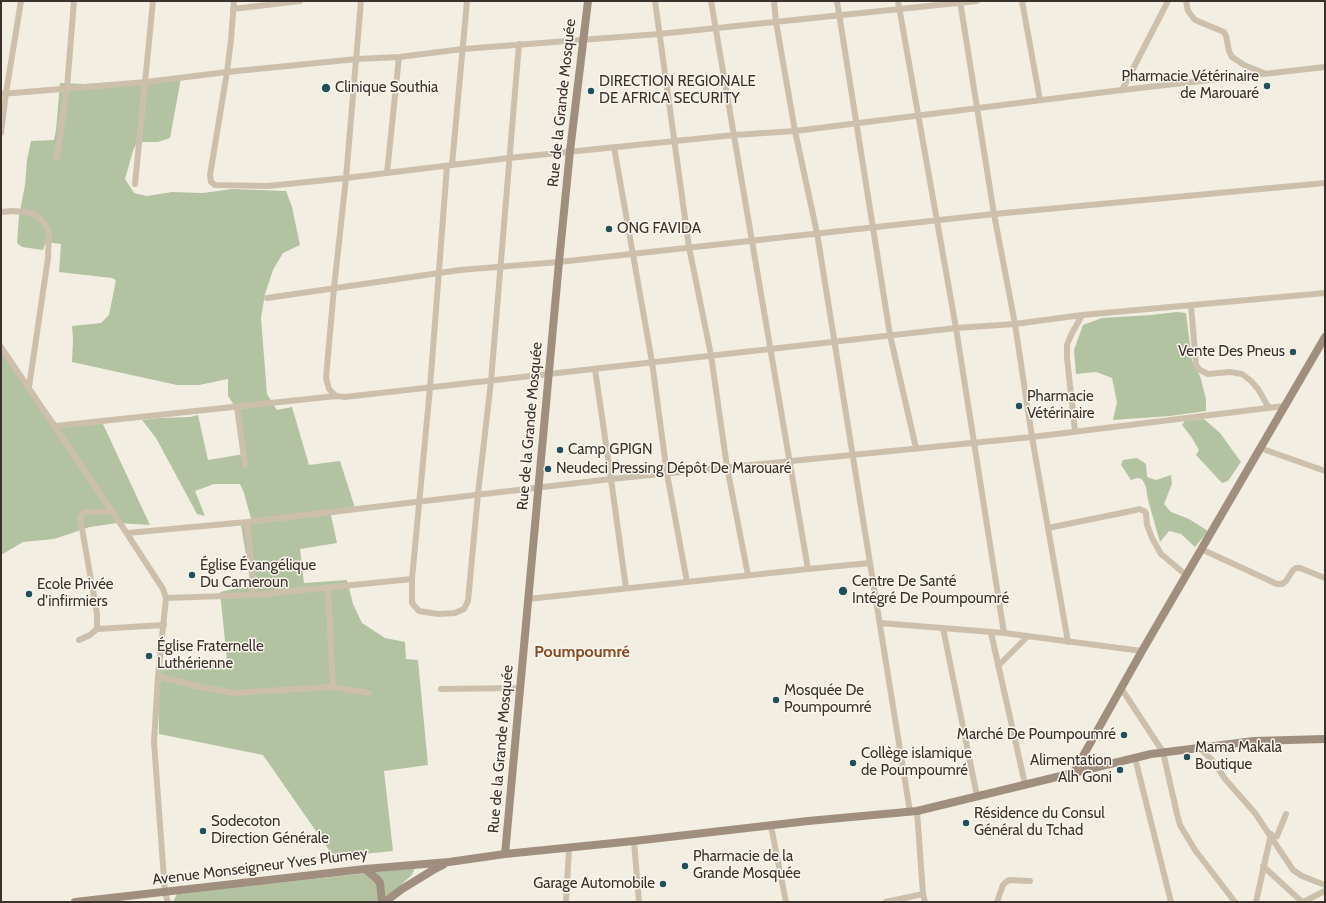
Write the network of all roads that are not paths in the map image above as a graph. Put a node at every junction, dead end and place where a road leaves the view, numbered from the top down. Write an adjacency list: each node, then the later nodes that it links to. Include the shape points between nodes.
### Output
1 (20, 1): 36 (street)
2 (74, 1): 34 (street)
3 (153, 1): 33 (street)
4 (234, 1): 19 (street)
5 (300, 1): 19 (street)
6 (361, 1): 29 (street)
7 (467, 1): 27 (street)
8 (588, 1): 25 (main road, Rue de la Grande Mosquée)
9 (654, 1): 24 (street)
10 (711, 1): 23 (street)
11 (774, 1): 22 (street)
12 (837, 1): 21 (street)
13 (898, 1): 20 (street)
14 (977, 1): 18 (street)
15 (1022, 1): 37 (street)
16 (1168, 1): 35 (street)
17 (1186, 1): 32 (street, via 1188,12 1195,20 1224,32 1232,57)
18 (960, 2): 20 (street); 38 (street)
19 (233, 9): 31 (street)
20 (899, 9): 21 (street); 39 (street)
21 (839, 15): 22 (street); 40 (street)
22 (776, 22): 23 (street); 41 (street)
23 (716, 28): 24 (street); 43 (street)
24 (659, 34): 25 (street); 44 (street)
25 (584, 40): 26 (street); 46 (main road, Rue de la Grande Mosquée)
26 (519, 44): 27 (street); 48 (street)
27 (463, 49): 28 (street); 49 (street)
28 (399, 57): 29 (street); 50 (street)
29 (357, 59): 31 (street); 51 (street)
30 (1325, 67): 32 (street)
31 (227, 72): 33 (street); 51 (street, via 211,182 215,185 268,186)
32 (1266, 74): 35 (street)
33 (146, 82): 34 (street); 53 (street)
34 (67, 88): 36 (street); 47 (street)
35 (1122, 90): 37 (street)
36 (3, 93): 42 (street)
37 (1040, 100): 38 (street)
38 (978, 108): 39 (street); 55 (street)
39 (918, 114): 40 (street); 56 (street)
40 (856, 123): 41 (street); 57 (street)
41 (795, 131): 43 (street); 58 (street)
42 (1, 133)
43 (734, 135): 44 (street); 59 (street)
44 (674, 141): 45 (street); 60 (street)
45 (614, 147): 46 (street); 61 (street)
46 (570, 151): 48 (street); 62 (main road, Rue de la Grande Mosquée)
47 (57, 157)
48 (509, 158): 49 (street); 63 (street)
49 (449, 165): 50 (street); 64 (street)
50 (387, 173): 51 (street)
51 (346, 178): 65 (street)
52 (1325, 183): 55 (street)
53 (135, 184)
54 (1, 212): 82 (street, via 26,212 36,216 45,224 49,234 48,258)
55 (994, 214): 56 (street); 70 (street)
56 (937, 220): 57 (street); 71 (street)
57 (873, 227): 58 (street); 72 (street)
58 (817, 233): 59 (street); 73 (street)
59 (752, 240): 60 (street); 76 (street)
60 (689, 247): 61 (street); 77 (street)
61 (632, 254): 62 (street); 78 (street)
62 (559, 262): 63 (street); 80 (main road, Rue de la Grande Mosquée)
63 (500, 266): 64 (street); 81 (street)
64 (439, 273): 65 (street); 83 (street)
65 (334, 288): 67 (street); 84 (street, via 326,378 329,389)
66 (1325, 293): 68 (street)
67 (267, 298)
68 (1191, 305): 69 (street); 87 (street, via 1196,365 1208,374 1242,374 1258,389)
69 (1082, 315): 70 (street); 89 (street, via 1067,345)
70 (1015, 324): 71 (street); 90 (street)
71 (956, 328): 72 (street); 91 (street)
72 (890, 335): 73 (street); 92 (street)
73 (835, 342): 76 (street); 94 (street)
74 (1324, 343): 85 (main road)
75 (1, 347): 82 (street)
76 (770, 349): 77 (street); 95 (street)
77 (711, 355): 78 (street); 97 (street)
78 (652, 362): 79 (street); 99 (street)
79 (595, 369): 80 (street); 100 (street)
80 (549, 374): 81 (street); 101 (main road, Rue de la Grande Mosquée)
81 (491, 381): 83 (street); 102 (street)
82 (29, 387): 88 (street)
83 (430, 388): 84 (street); 103 (street)
84 (336, 396): 86 (street)
85 (1284, 406): 87 (street); 93 (main road)
86 (237, 407): 88 (street); 96 (street)
87 (1269, 408): 89 (street)
88 (55, 426): 104 (street)
89 (1075, 431): 90 (street)
90 (1032, 437): 91 (street); 106 (street)
91 (973, 442): 92 (street); 126 (street)
92 (916, 448): 94 (street)
93 (1260, 448): 98 (street); 108 (main road)
94 (852, 454): 95 (street); 109 (street)
95 (789, 460): 97 (street); 110 (street)
96 (245, 465)
97 (727, 466): 99 (street); 111 (street)
98 (1325, 471)
99 (667, 474): 100 (street); 115 (street)
100 (611, 479): 101 (street); 117 (street)
101 (539, 487): 102 (street); 120 (main road, Rue de la Grande Mosquée)
102 (478, 494): 103 (street); 114 (street, via 468,601 464,609 455,613 438,614 419,611 412,603)
103 (420, 501): 105 (street); 114 (street)
104 (113, 512): 107 (street); 124 (street, via 84,512 80,517 97,614)
105 (247, 522): 107 (street); 118 (street)
106 (1048, 528): 112 (street, via 1139,509 1146,513 1147,525 1161,554); 129 (street)
107 (127, 533): 119 (street, via 163,589)
108 (1201, 549): 112 (main road); 113 (street, via 1277,584 1286,581 1296,568)
109 (870, 563): 110 (street); 121 (street)
110 (808, 569): 111 (street)
111 (748, 575): 115 (street)
112 (1186, 575): 130 (main road)
113 (1325, 578)
114 (412, 579): 116 (street)
115 (687, 582): 117 (street)
116 (328, 587): 118 (street); 133 (street)
117 (626, 588): 120 (street)
118 (254, 595): 119 (street)
119 (166, 598): 122 (street)
120 (528, 599): 134 (main road, Rue de la Grande Mosquée)
121 (880, 623): 123 (street); 145 (street)
122 (164, 625): 124 (street); 132 (street)
123 (943, 628): 125 (street); 144 (street)
124 (97, 629): 128 (street)
125 (991, 632): 126 (street); 131 (street)
126 (1004, 633): 127 (street)
127 (1028, 636): 129 (street); 131 (street)
128 (79, 640)
129 (1068, 642): 130 (street)
130 (1142, 651): 135 (main road)
131 (998, 666): 143 (street)
132 (158, 676): 133 (street, via 235,693); 158 (street, via 154,742)
133 (333, 687): 137 (street)
134 (520, 688): 136 (street); 151 (main road, Rue de la Grande Mosquée)
135 (1121, 688): 140 (street); 142 (main road)
136 (441, 689)
137 (369, 693)
138 (1325, 739): 139 (main road, via 1254,741)
139 (1199, 747): 140 (main road); 148 (street, via 1214,762)
140 (1163, 752): 141 (main road); 171 (street, via 1180,825 1195,850)
141 (1135, 758): 142 (main road); 170 (street)
142 (1074, 772): 143 (main road)
143 (1024, 784): 144 (main road)
144 (977, 796): 145 (main road)
145 (913, 812): 147 (main road); 159 (street)
146 (1286, 814): 148 (street, via 1277,836)
147 (771, 826): 149 (main road); 166 (street)
148 (1272, 836): 153 (street); 156 (street, via 1297,873)
149 (634, 841): 150 (main road); 165 (street)
150 (569, 848): 151 (main road); 164 (street)
151 (505, 854): 152 (main road)
152 (449, 862): 154 (main road, Avenue Monseigneur Yves Plumey); 163 (main road, via 402,888)
153 (1263, 866): 172 (street); 173 (street)
154 (364, 869): 158 (main road, Avenue Monseigneur Yves Plumey); 162 (main road, via 372,873 380,883)
155 (1030, 881): 169 (street, via 1009,880)
156 (1325, 885)
157 (1325, 891): 173 (street)
158 (165, 893): 160 (main road, Avenue Monseigneur Yves Plumey); 161 (street)
159 (923, 894): 167 (street); 168 (street)
160 (75, 902)
161 (168, 902)
162 (382, 902)
163 (385, 902)
164 (566, 902)
165 (639, 902)
166 (786, 902)
167 (886, 902)
168 (925, 902)
169 (997, 902)
170 (1171, 902)
171 (1235, 902)
172 (1256, 902)
173 (1303, 902)

